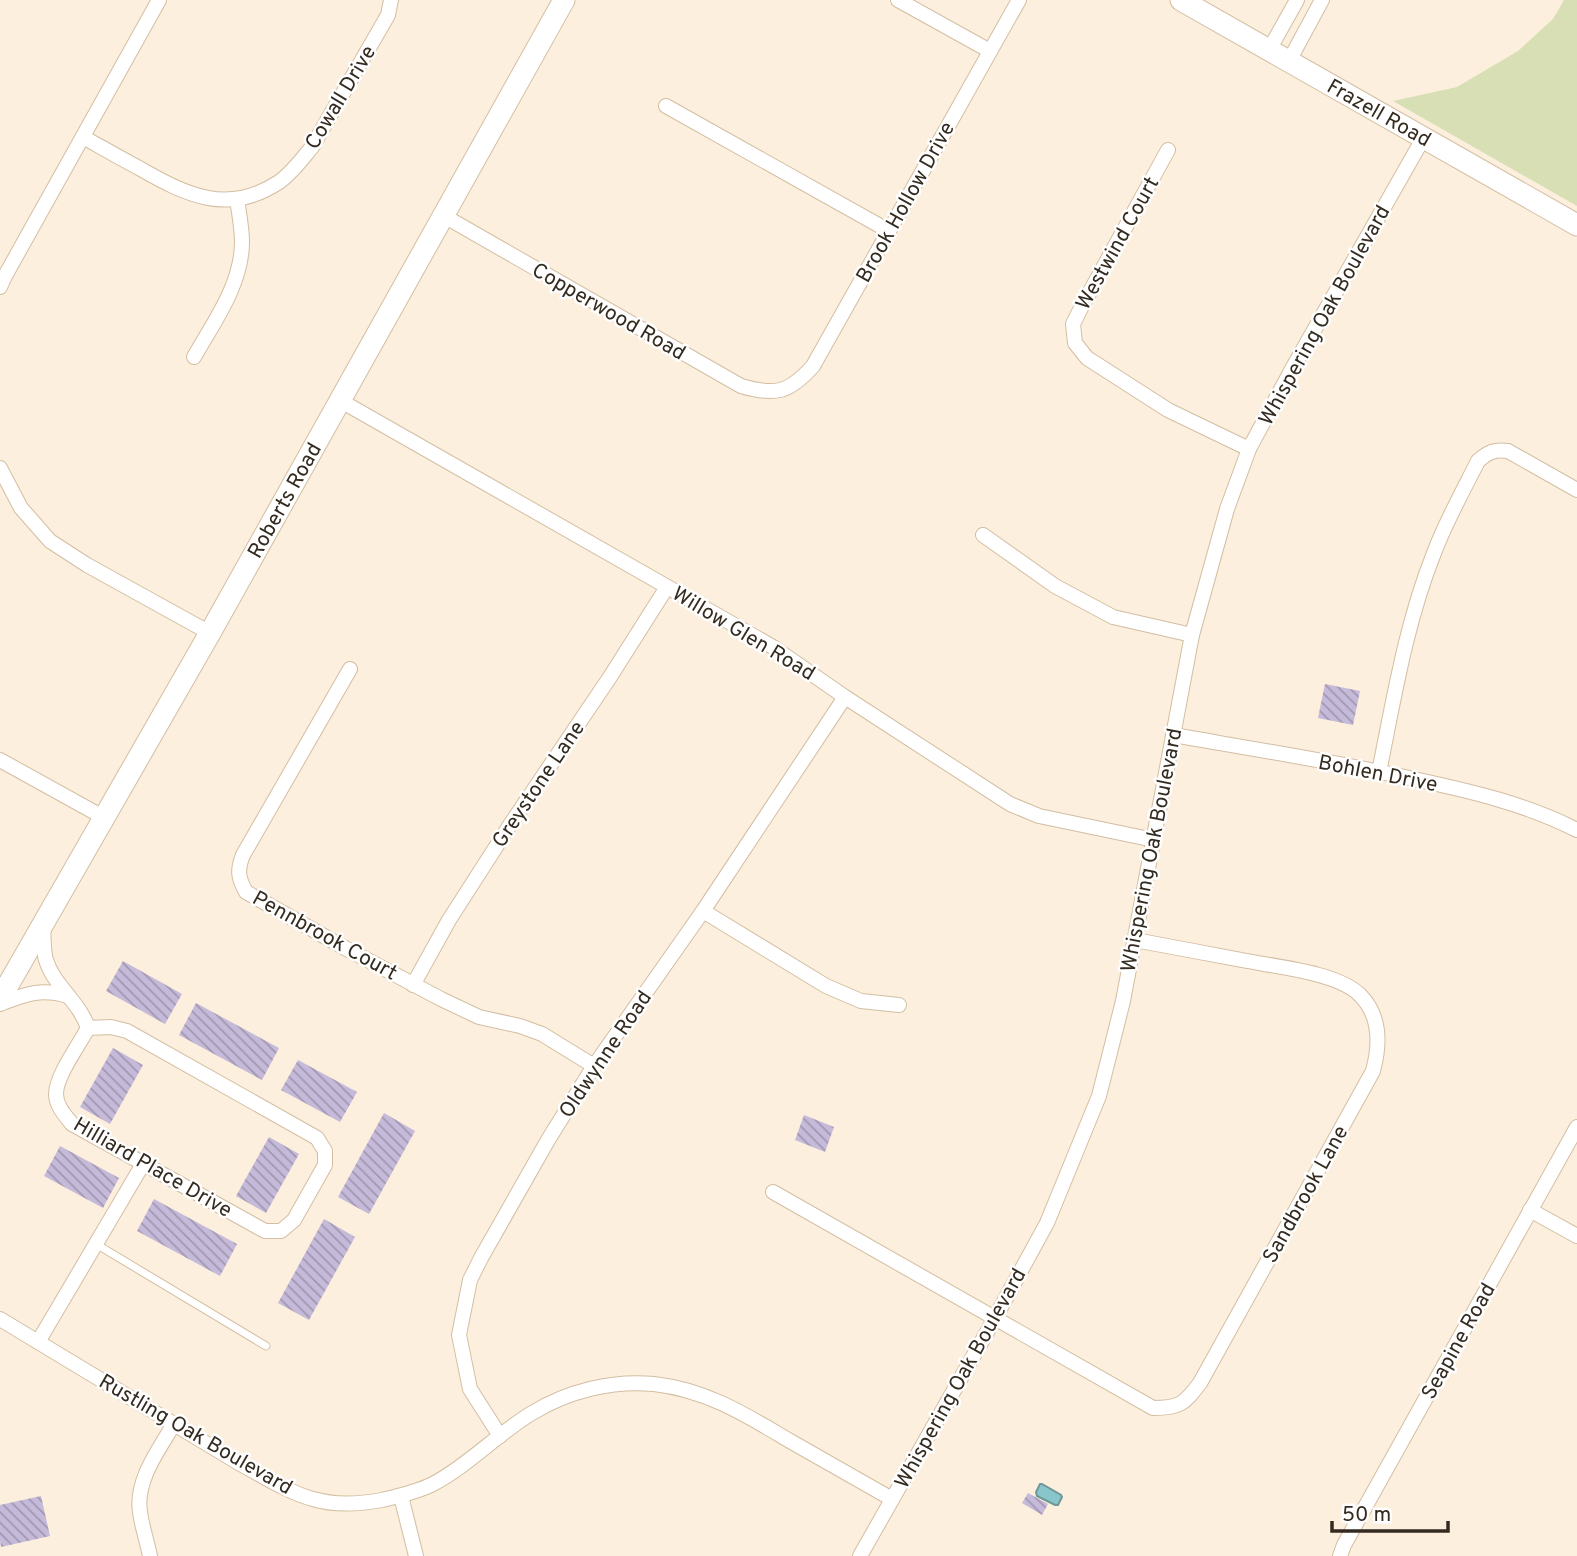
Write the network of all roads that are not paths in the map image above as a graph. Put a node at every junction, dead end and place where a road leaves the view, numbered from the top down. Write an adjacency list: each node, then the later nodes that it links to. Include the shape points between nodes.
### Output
1 (159, 0): 13 (street)
2 (391, 0): 16 (street, Cowall Drive, via 388,15 312,147 280,181)
3 (564, 0): 17 (main road, Roberts Road)
4 (898, 0): 10 (street)
5 (1019, 0): 10 (street, Brook Hollow Drive)
6 (1181, 0): 9 (main road, Frazell Road)
7 (1297, 0): 9 (street)
8 (1322, 0): 11 (street)
9 (1269, 50): 11 (main road, Frazell Road)
10 (990, 51): 19 (street, Brook Hollow Drive)
11 (1289, 61): 14 (main road, Frazell Road)
12 (666, 106): 19 (street)
13 (83, 137): 16 (street, Cowall Drive, via 172,187 204,198); 20 (street)
14 (1424, 137): 18 (main road, Frazell Road); 24 (street, Whispering Oak Boulevard)
15 (1168, 150): 24 (street, Westwind Court, via 1073,324 1075,343 1087,358 1146,397)
16 (237, 199): 21 (street, via 240,263 228,298)
17 (444, 216): 22 (street, Copperwood Road, via 741,386 759,392); 23 (main road, Roberts Road)
18 (1577, 225)
19 (889, 230): 22 (street, Brook Hollow Drive, via 813,366 799,382)
20 (2, 279)
21 (194, 357)
22 (779, 391)
23 (341, 401): 28 (street, Willow Glen Road); 29 (main road, Roberts Road)
24 (1249, 449): 30 (street, Whispering Oak Boulevard)
25 (0, 468): 29 (street, via 21,508 50,541)
26 (1577, 490): 35 (street, via 1508,451 1496,449 1478,461 1434,550 1415,605)
27 (983, 535): 30 (street, via 1055,586 1113,617)
28 (667, 587): 32 (street, Willow Glen Road, via 773,646); 42 (street, Greystone Lane, via 449,920)
29 (210, 633): 36 (main road, Roberts Road)
30 (1192, 635): 33 (street, Whispering Oak Boulevard)
31 (350, 669): 42 (street, Pennbrook Court, via 243,855 239,881 258,900)
32 (845, 697): 38 (street, Willow Glen Road, via 1010,804 1039,816); 39 (street, Oldwynne Road)
33 (1173, 735): 35 (street, Bohlen Drive); 38 (street, Whispering Oak Boulevard)
34 (0, 760): 36 (street)
35 (1379, 772): 37 (street, Bohlen Drive, via 1502,800)
36 (103, 817): 40 (main road, Roberts Road)
37 (1577, 830)
38 (1154, 840): 41 (street, Whispering Oak Boulevard)
39 (703, 911): 45 (street, via 826,986 861,1001); 47 (street, Oldwynne Road)
40 (43, 924): 43 (street, via 45,958); 44 (main road, Roberts Road)
41 (1135, 940): 54 (street, Whispering Oak Boulevard, via 1099,1096 1047,1223); 54 (street, Sandbrook Lane, via 1317,975 1348,986 1361,996 1376,1023 1379,1040 1373,1071 1187,1400 1171,1408 1153,1408)
42 (413, 985): 47 (street, Pennbrook Court, via 479,1017 542,1034)
43 (68, 996): 44 (street, via 42,991); 46 (street)
44 (0, 1001)
45 (899, 1005)
46 (88, 1028): 49 (street, Hilliard Place Drive, via 59,1080 56,1096 61,1110 72,1124); 49 (street, Hilliard Place Drive, via 127,1031 317,1138 325,1151 325,1165 294,1220 281,1231 265,1231)
47 (594, 1066): 59 (street, Oldwynne Road, via 470,1280 459,1335 470,1389)
48 (1577, 1127): 51 (street, Seapine Road)
49 (143, 1164): 53 (street)
50 (773, 1192): 54 (street, Sandbrook Lane)
51 (1530, 1210): 52 (street); 65 (street, Seapine Road)
52 (1577, 1236)
53 (96, 1244): 56 (street); 57 (lane)
54 (995, 1318): 61 (street, Whispering Oak Boulevard)
55 (0, 1319): 56 (street, Rustling Oak Boulevard)
56 (38, 1342): 58 (street, Rustling Oak Boulevard)
57 (266, 1346)
58 (174, 1424): 60 (street, Rustling Oak Boulevard, via 311,1499 362,1504); 62 (street, via 143,1480 139,1509)
59 (500, 1436): 60 (street, Rustling Oak Boulevard, via 432,1485); 61 (street, Rustling Oak Boulevard, via 571,1394 608,1385 652,1384 689,1390 731,1407)
60 (401, 1496): 63 (street)
61 (892, 1499): 64 (street, Whispering Oak Boulevard)
62 (150, 1556)
63 (416, 1556)
64 (860, 1556)
65 (1340, 1556)

